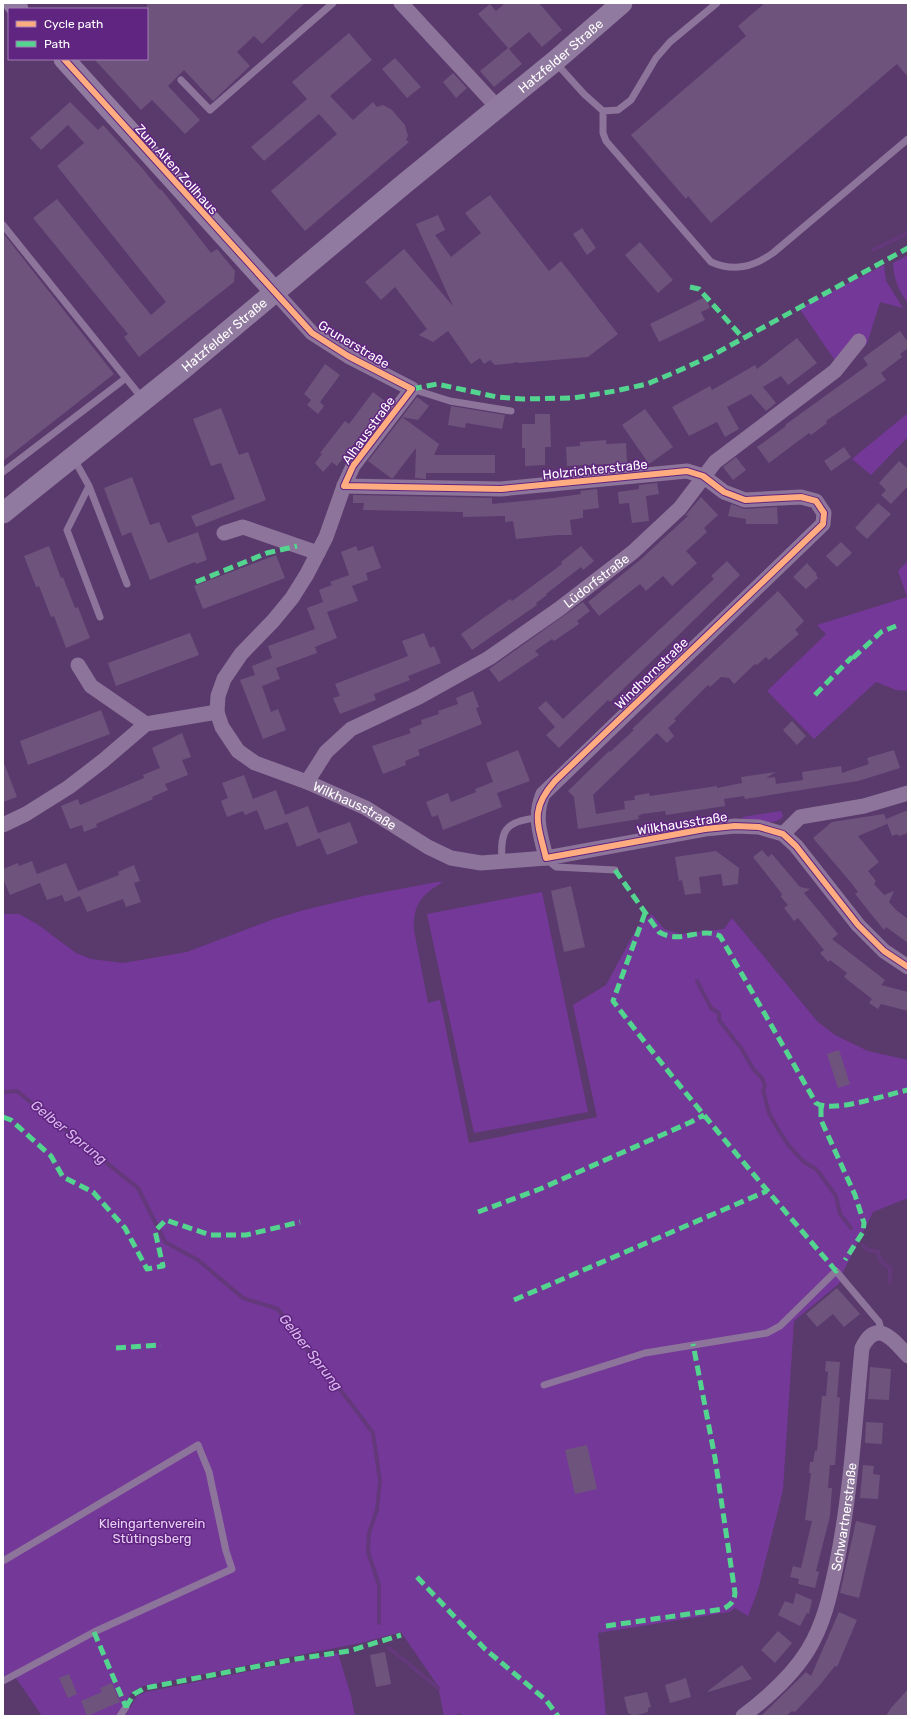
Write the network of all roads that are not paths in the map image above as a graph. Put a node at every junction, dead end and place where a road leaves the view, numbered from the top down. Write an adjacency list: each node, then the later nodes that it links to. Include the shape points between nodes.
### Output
1 (333, 3): 7 (lane, via 210,110)
2 (401, 3): 8 (street)
3 (622, 3): 6 (main road, Hatzfelder Straße)
4 (717, 3): 9 (lane, via 670,42 656,58 631,100 618,110)
5 (65, 60): 12 (main road, Zum Alten Zollhaus)
6 (555, 61): 8 (main road, Hatzfelder Straße); 9 (lane)
7 (180, 80)
8 (498, 108): 12 (main road, Hatzfelder Straße)
9 (603, 111): 10 (lane, via 603,133 606,141 711,262 723,267 740,268 759,263)
10 (908, 139)
11 (3, 224): 14 (lane)
12 (275, 292): 15 (street, Grunerstraße, via 312,333 348,356); 16 (main road, Hatzfelder Straße)
13 (859, 341): 20 (street, Lüdorfstraße, via 835,371 715,462)
14 (126, 378): 16 (lane); 19 (lane)
15 (412, 389): 17 (lane, Grunerstraße, via 450,401); 22 (street, Alhausstraße, via 353,466)
16 (143, 400): 18 (main road, Hatzfelder Straße)
17 (511, 411)
18 (72, 457): 21 (lane); 23 (main road, Hatzfelder Straße)
19 (3, 472)
20 (703, 476): 22 (street, Holzrichterstraße, via 687,471 501,489); 24 (street, Holzrichterstraße, via 724,492 745,500 801,497 816,501 824,513); 32 (street, Lüdorfstraße, via 680,508 633,552 590,586 489,658 419,697 351,729 326,752)
21 (89, 486): 27 (lane); 28 (lane, via 67,530)
22 (344, 486): 26 (street, Alhausstraße)
23 (3, 513)
24 (823, 524): 34 (street, Windhornstraße, via 555,781 543,794)
25 (224, 533): 26 (street, via 242,527)
26 (318, 553): 30 (street, Alhausstraße, via 292,598 241,654 224,678 218,696)
27 (127, 584)
28 (100, 617)
29 (78, 665): 31 (street, via 91,686)
30 (217, 712): 31 (street); 32 (street, Wilkhausstraße, via 222,727 238,751 255,762)
31 (146, 724): 35 (street, via 69,787)
32 (307, 782): 38 (street, Wilkhausstraße, via 366,808 428,847 451,858 481,863)
33 (908, 793): 36 (street, via 864,806 800,817)
34 (537, 818): 37 (street, Windhornstraße); 38 (lane, via 520,820 505,830 500,842)
35 (3, 825)
36 (783, 834): 37 (street, Wilkhausstraße, via 759,827 712,828); 40 (street, Wilkhausstraße, via 796,846 858,925 884,951)
37 (546, 858): 38 (street, Wilkhausstraße); 39 (lane, via 556,867)
38 (502, 863)
39 (615, 870)
40 (908, 966)
41 (882, 1333): 42 (street); 43 (lane, via 879,1322 836,1271 780,1326 767,1333 645,1353); 48 (street, Schwartnerstraße, via 871,1335 862,1348 849,1497 825,1614 808,1650 797,1665 772,1692)
42 (908, 1356)
43 (544, 1385)
44 (3, 1561): 45 (lane, via 198,1445 209,1472 232,1569 94,1632)
45 (3, 1682)
46 (126, 1707): 47 (lane)
47 (120, 1716)
48 (743, 1716)

